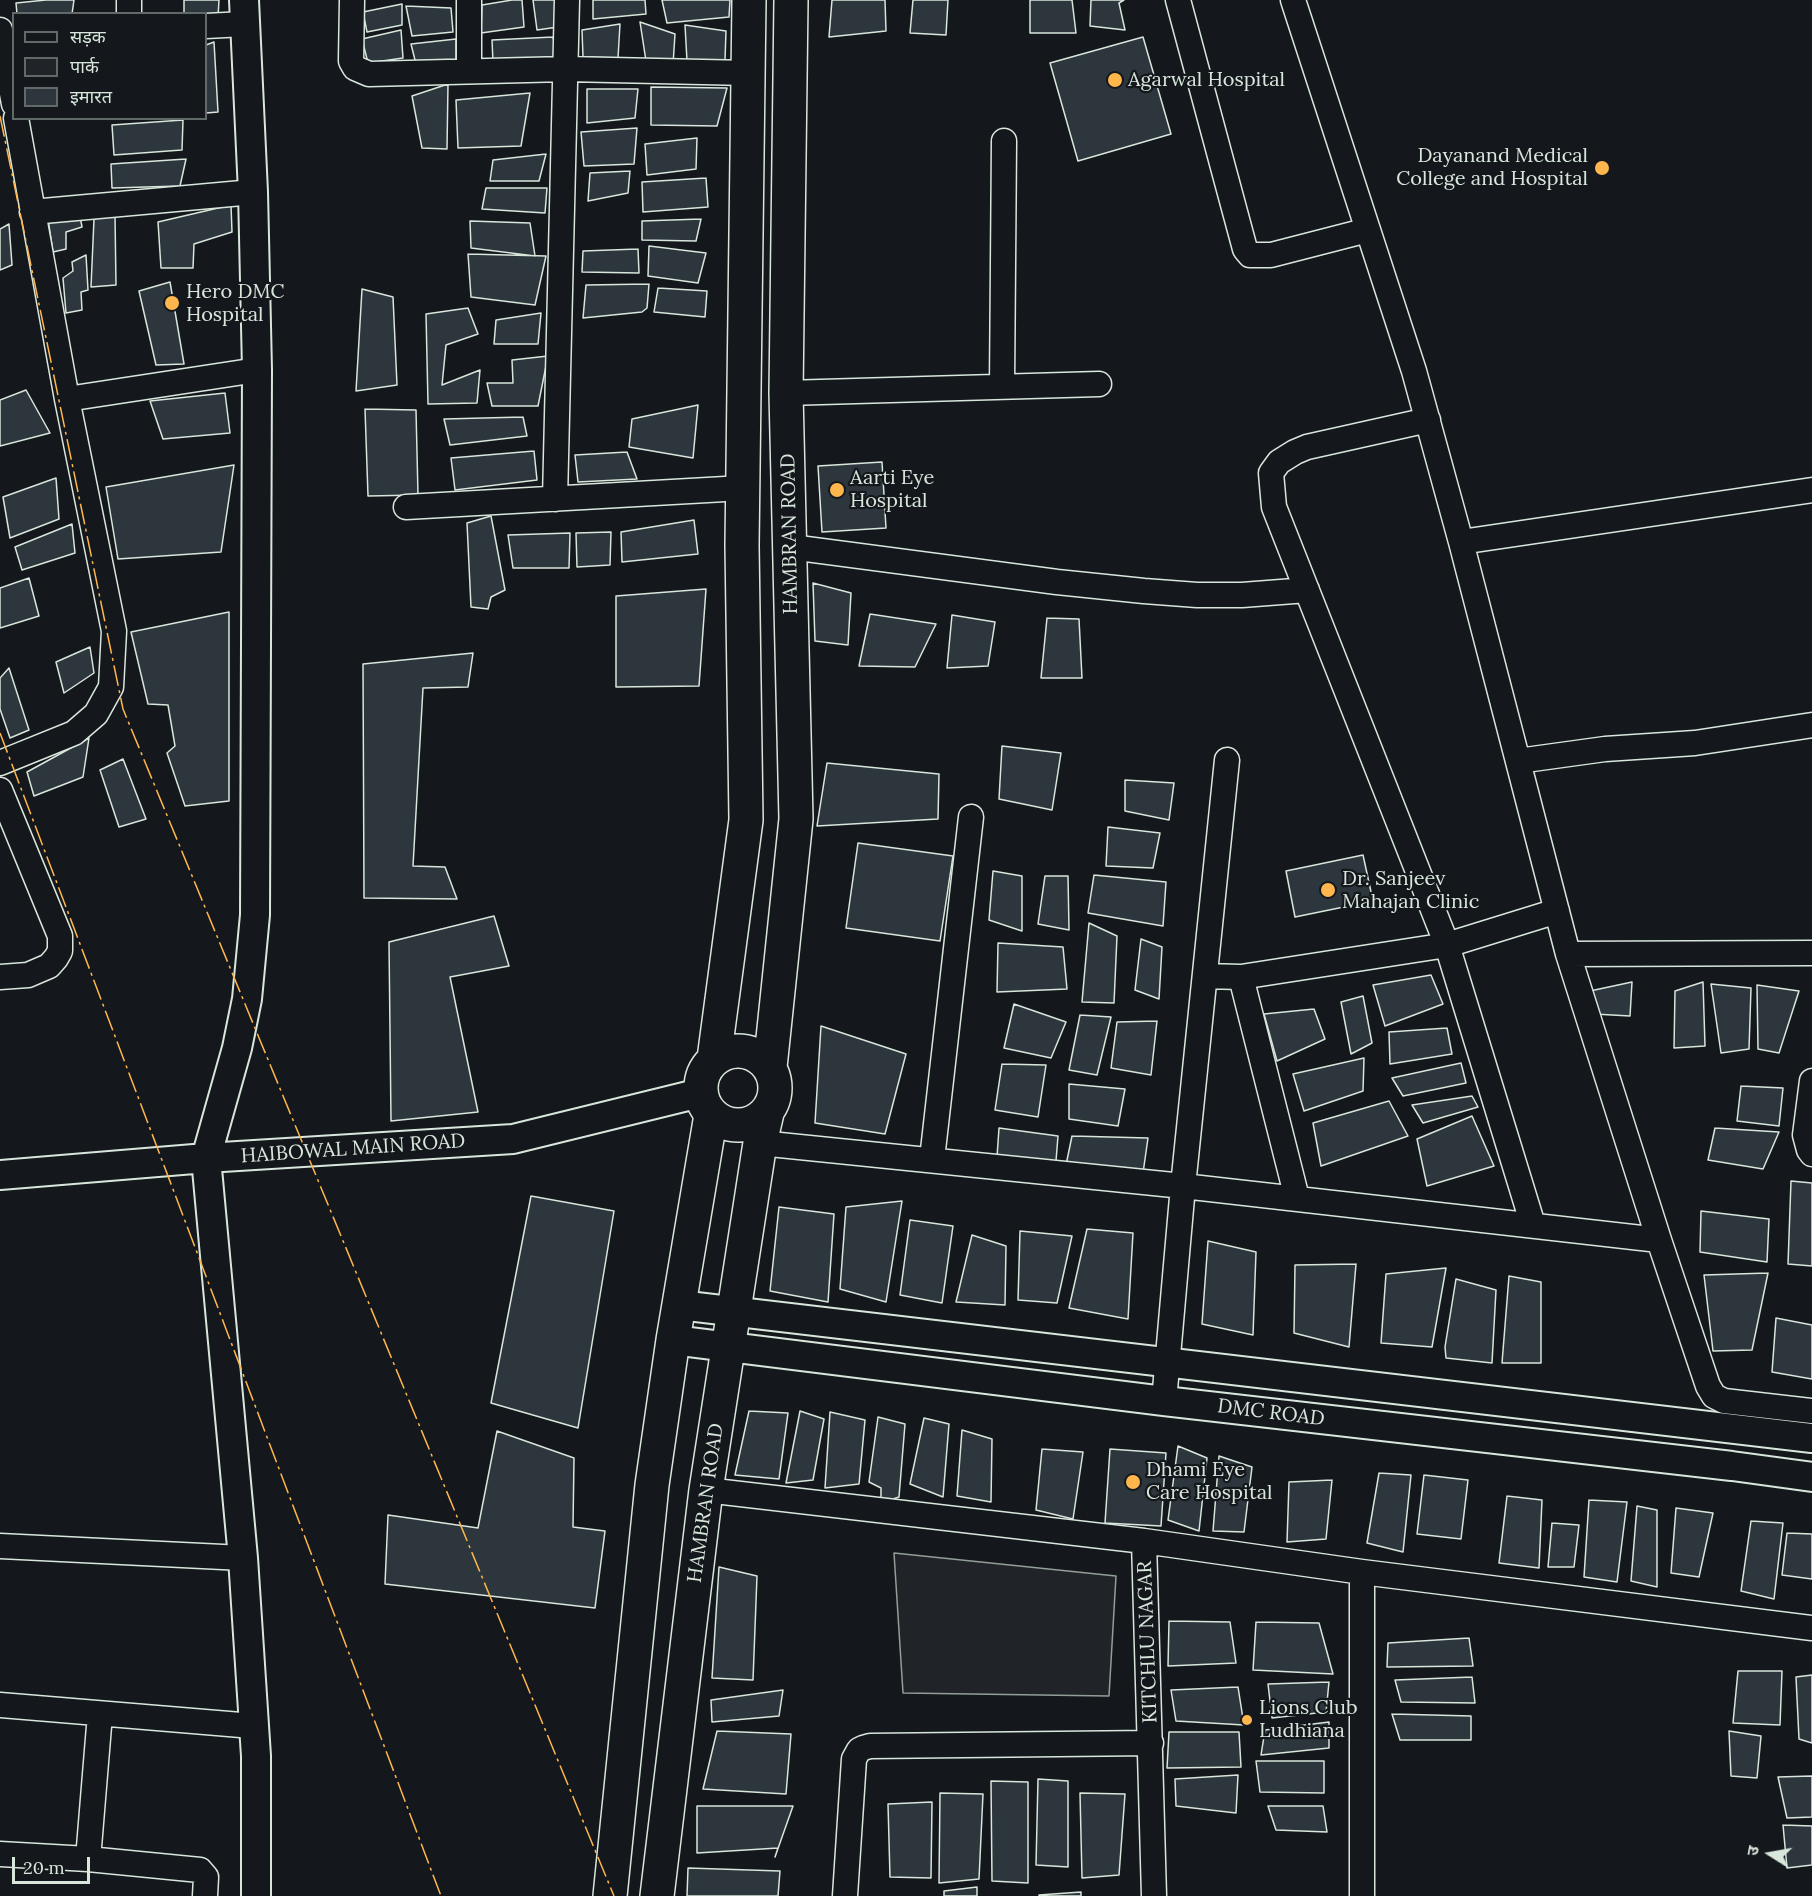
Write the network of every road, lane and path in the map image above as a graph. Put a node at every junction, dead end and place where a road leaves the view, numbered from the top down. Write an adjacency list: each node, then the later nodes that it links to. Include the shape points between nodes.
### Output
1 (352, 0): 12 (street, via 351,61 355,68 382,75)
2 (469, 0): 12 (street)
3 (567, 0): 11 (street)
4 (749, 0): 13 (main road)
5 (791, 0): 23 (main road, HAMBRAN ROAD)
6 (1178, 0): 19 (street, via 1245,249 1250,255 1271,255)
7 (1293, 0): 19 (street)
8 (244, 12): 9 (street); 17 (street)
9 (207, 26)
10 (6, 39): 14 (street)
11 (566, 69): 12 (street); 13 (street); 28 (street)
12 (470, 70)
13 (748, 73): 26 (main road)
14 (12, 88)
15 (16, 120): 18 (street)
16 (1004, 141): 22 (street)
17 (253, 192): 18 (street); 20 (street)
18 (32, 212): 24 (street)
19 (1368, 230): 25 (street)
20 (257, 370): 24 (street); 52 (street, via 255,915 247,999)
21 (1099, 384): 22 (street)
22 (1002, 386): 23 (street)
23 (786, 393): 31 (main road, HAMBRAN ROAD)
24 (67, 399): 36 (street, via 114,631 111,687 96,714 74,733)
25 (1428, 420): 30 (street); 32 (street, via 1307,447 1279,462 1271,473 1274,507)
26 (743, 488): 28 (street); 46 (main road, via 746,820)
27 (1812, 490): 30 (street)
28 (555, 499): 29 (street)
29 (406, 507)
30 (1461, 542): 35 (street)
31 (791, 547): 32 (street, via 1143,591 1242,595); 47 (main road, HAMBRAN ROAD, via 796,819)
32 (1307, 590): 40 (street)
33 (1812, 725): 35 (street, via 1695,743 1605,749)
34 (1227, 760): 43 (street)
35 (1518, 761): 39 (street)
36 (0, 763)
37 (0, 790): 44 (street, via 60,936 60,951 49,966 28,975)
38 (971, 817): 53 (street)
39 (1557, 911): 40 (street); 42 (street)
40 (1447, 945): 45 (street); 57 (street)
41 (1812, 953): 42 (street)
42 (1568, 954): 58 (street)
43 (1205, 976): 45 (street); 55 (street)
44 (0, 977)
45 (1241, 977): 56 (street)
46 (714, 1059): 47 (main road, via 738,1050 750,1052); 49 (main road, via 702,1080)
47 (770, 1067): 50 (main road, via 776,1090)
48 (1812, 1081): 51 (street, via 1805,1135)
49 (706, 1104): 50 (main road, via 721,1122 733,1126 758,1121); 52 (street, HAIBOWAL MAIN ROAD, via 513,1139); 59 (main road)
50 (763, 1128): 53 (street); 60 (main road, HAMBRAN ROAD)
51 (1812, 1154)
52 (206, 1158): 54 (street, HAIBOWAL MAIN ROAD); 71 (street)
53 (932, 1159): 55 (street)
54 (0, 1176)
55 (1183, 1186): 56 (street); 63 (street)
56 (1297, 1198): 57 (street)
57 (1533, 1225): 58 (street)
58 (1659, 1239): 65 (street, via 1714,1396 1725,1401)
59 (679, 1305): 60 (street); 61 (main road)
60 (735, 1311): 62 (main road, HAMBRAN ROAD); 63 (street)
61 (673, 1340): 62 (street, DMC ROAD); 82 (main road, via 652,1485)
62 (729, 1347): 64 (street, DMC ROAD); 68 (main road, HAMBRAN ROAD)
63 (1168, 1363): 64 (street); 66 (street)
64 (1164, 1401): 67 (street, DMC ROAD)
65 (1812, 1411)
66 (1812, 1438)
67 (1812, 1477)
68 (706, 1490): 69 (street, KITCHLU NAGAR); 83 (main road, HAMBRAN ROAD)
69 (1144, 1541): 72 (street); 77 (street, KITCHLU NAGAR)
70 (0, 1546): 71 (street)
71 (243, 1558): 76 (street)
72 (1362, 1572): 73 (street); 86 (street)
73 (1812, 1628)
74 (0, 1705): 75 (street)
75 (100, 1714): 76 (street); 79 (street)
76 (253, 1726): 81 (street)
77 (1151, 1743): 84 (street, KITCHLU NAGAR, via 870,1746 859,1750 854,1760); 85 (street)
78 (0, 1854): 79 (street)
79 (88, 1859): 80 (street, via 200,1870 206,1877)
80 (205, 1896)
81 (256, 1896)
82 (610, 1896)
83 (657, 1896)
84 (845, 1896)
85 (1154, 1896)
86 (1362, 1896)

